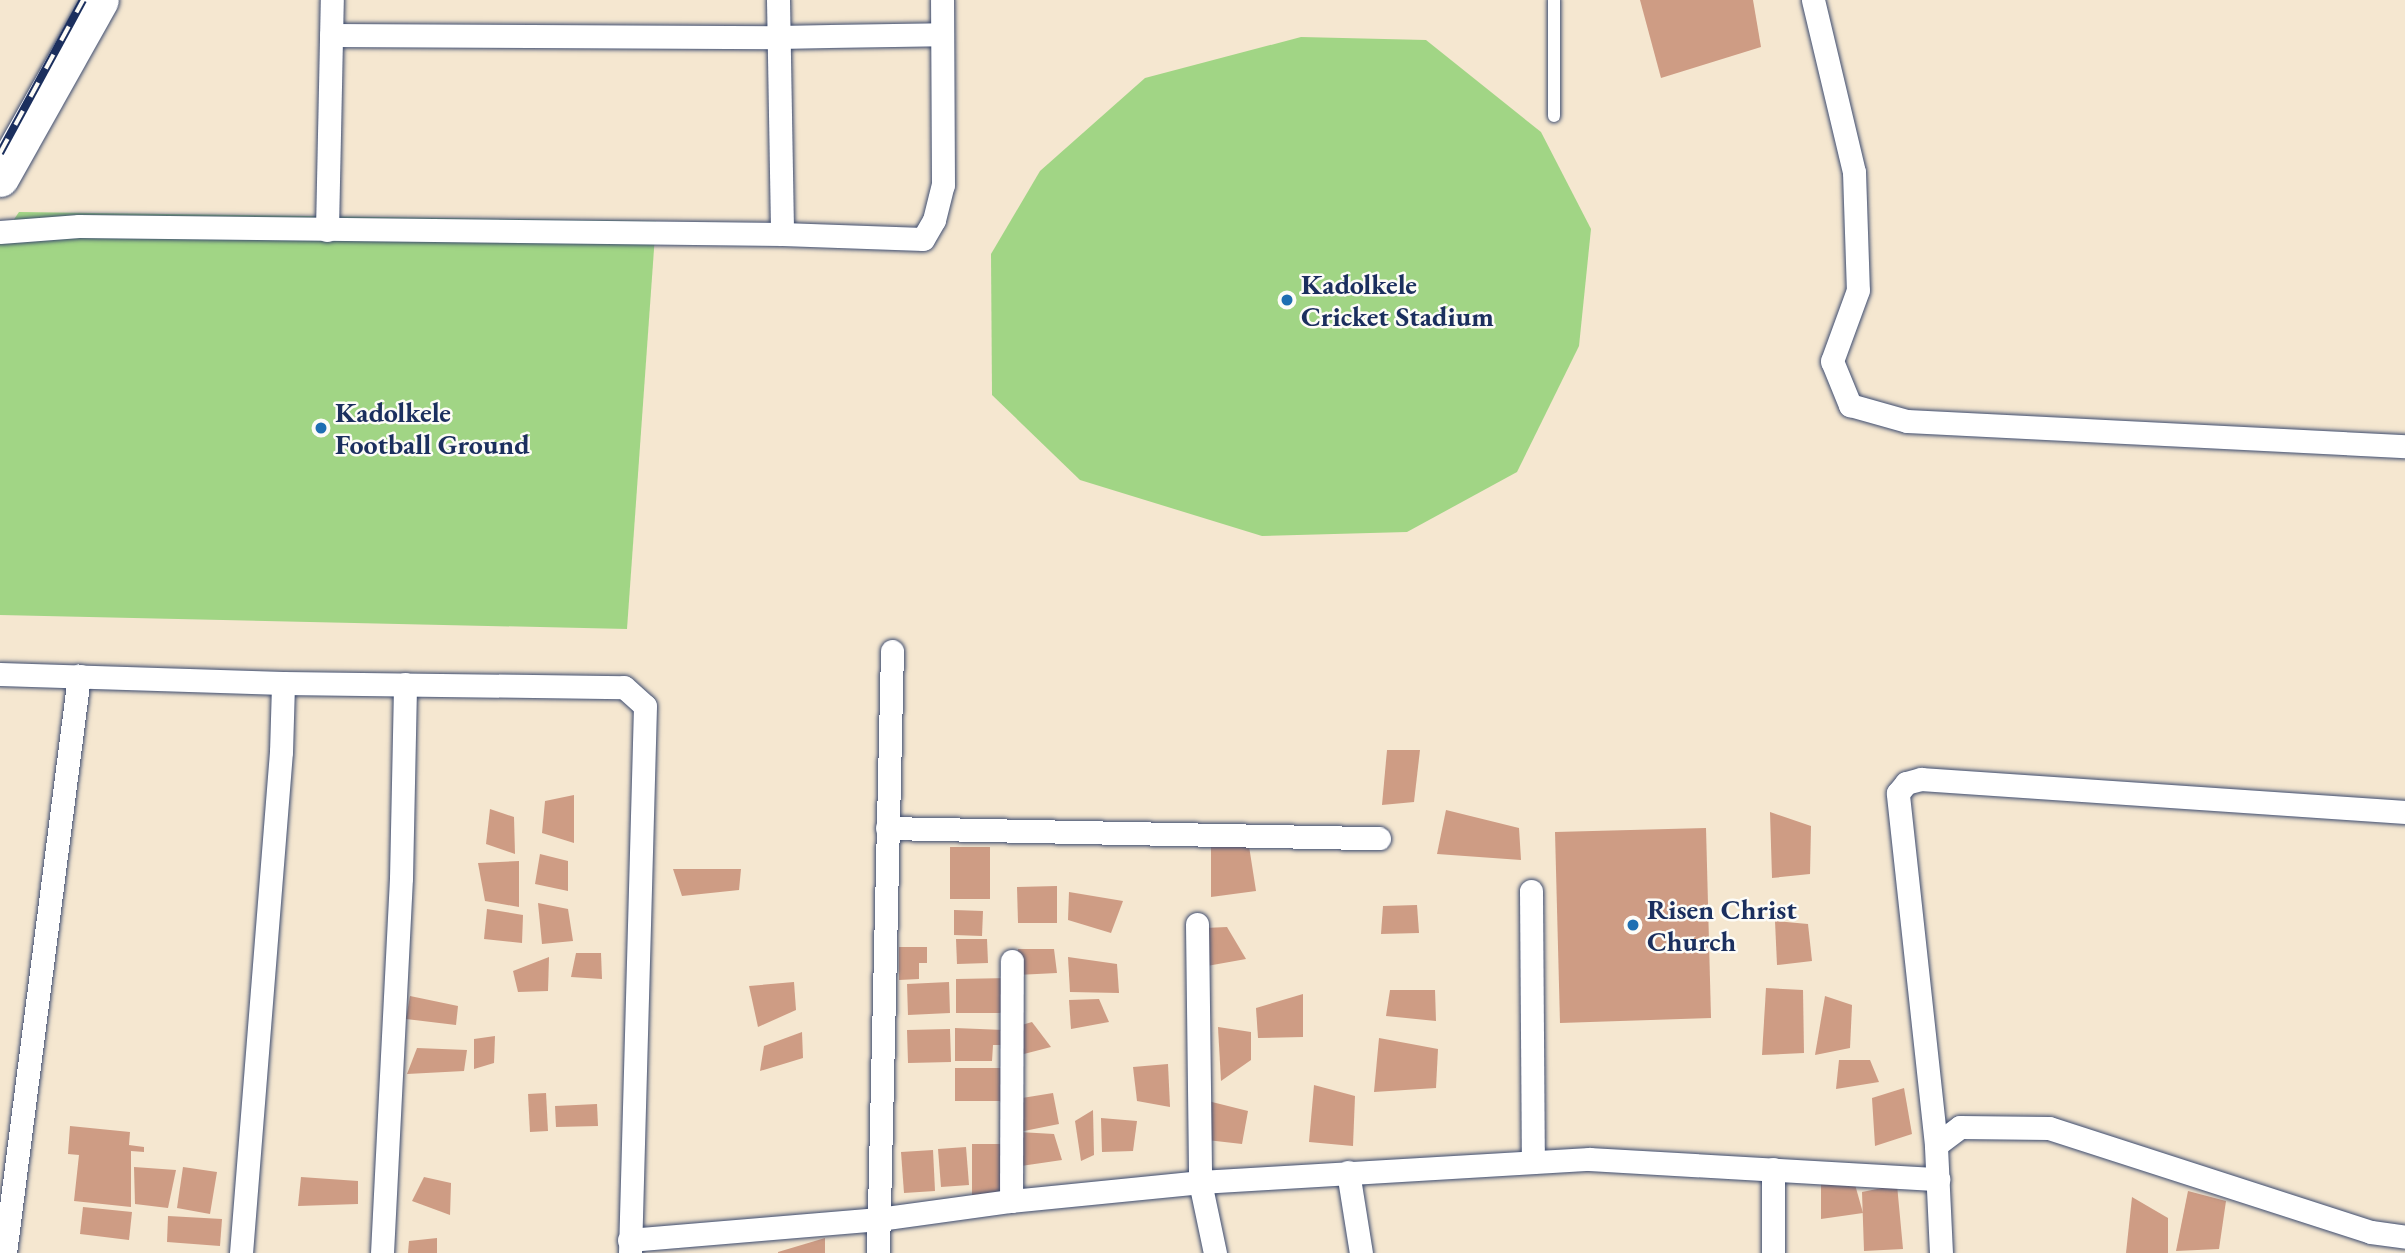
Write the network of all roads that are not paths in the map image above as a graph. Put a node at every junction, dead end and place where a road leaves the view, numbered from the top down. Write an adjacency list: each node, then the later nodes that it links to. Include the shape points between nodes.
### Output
1 (100, 0): 11 (main road)
2 (332, 0): 8 (street)
3 (778, 0): 9 (street)
4 (942, 0): 7 (street)
5 (1554, 0): 10 (lane)
6 (1813, 0): 15 (street, via 1854,172 1858,290 1832,361 1850,405 1907,421)
7 (942, 34): 9 (street); 14 (street, via 943,185 934,220 923,239)
8 (331, 35): 9 (street); 12 (street)
9 (778, 37): 14 (street)
10 (1554, 116)
11 (0, 178)
12 (327, 230): 13 (street, via 79,226); 14 (street)
13 (0, 232)
14 (782, 234)
15 (2405, 446)
16 (892, 651): 22 (street)
17 (0, 674): 18 (street)
18 (79, 676): 19 (street); 37 (street)
19 (283, 683): 20 (street); 38 (street)
20 (405, 684): 36 (street, via 624,687 646,706); 39 (street, via 401,878)
21 (2405, 812): 27 (street, via 1921,779 1906,783 1898,793)
22 (887, 828): 23 (street); 34 (street)
23 (1379, 838)
24 (1531, 891): 28 (street)
25 (1197, 923): 32 (street)
26 (1012, 961): 33 (street)
27 (1936, 1145): 31 (street); 35 (street, via 1961,1128 2049,1128 2371,1231)
28 (1533, 1162): 29 (street, via 1589,1159); 30 (street)
29 (1773, 1170): 31 (street); 43 (street)
30 (1348, 1172): 32 (street); 42 (street)
31 (1938, 1179): 44 (street)
32 (1200, 1182): 33 (street); 41 (street)
33 (1011, 1201): 34 (street)
34 (879, 1219): 36 (street); 40 (street)
35 (2405, 1237)
36 (629, 1247)
37 (5, 1253)
38 (241, 1253)
39 (382, 1253)
40 (878, 1253)
41 (1215, 1253)
42 (1361, 1253)
43 (1773, 1253)
44 (1941, 1253)

